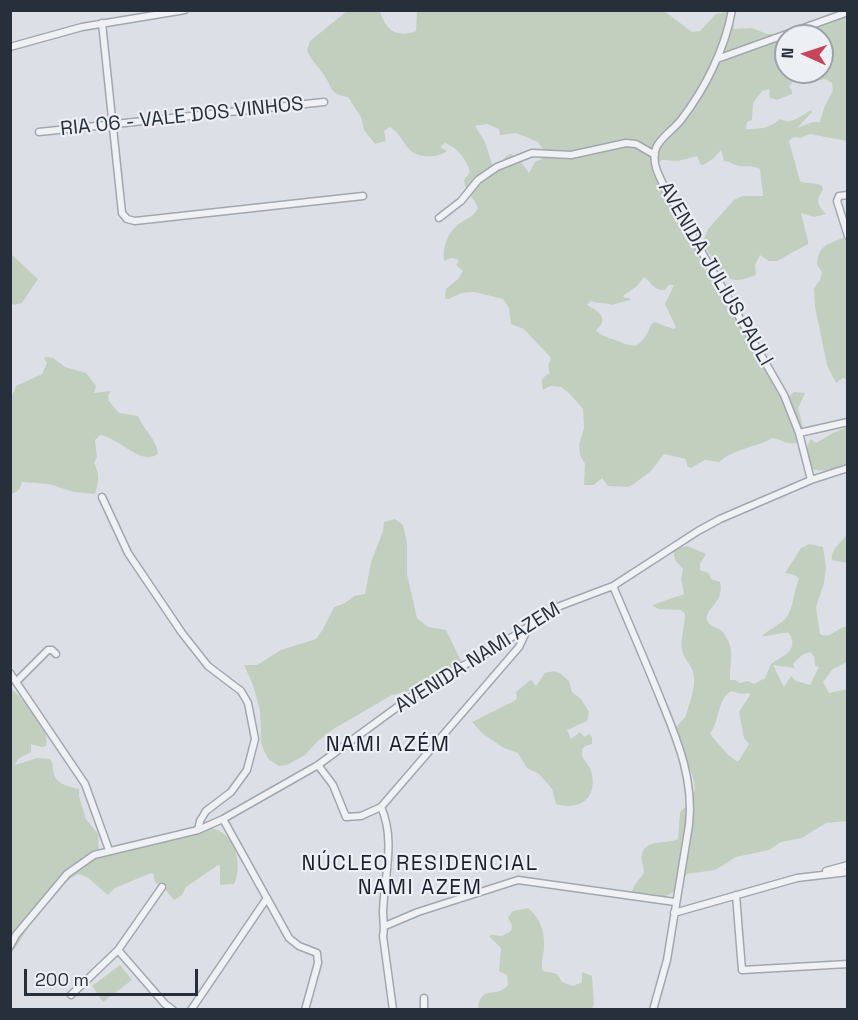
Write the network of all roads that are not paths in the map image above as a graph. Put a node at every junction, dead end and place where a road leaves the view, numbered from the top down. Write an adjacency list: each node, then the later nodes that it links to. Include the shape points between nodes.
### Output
1 (185, 10): 4 (street)
2 (732, 10): 6 (street, AVENIDA JULIUS PAULI)
3 (848, 12): 6 (street)
4 (102, 23): 5 (street); 8 (street)
5 (10, 47)
6 (717, 59): 10 (street, AVENIDA JULIUS PAULI, via 681,120 657,146)
7 (324, 102): 8 (street, RIA 06 - VALE DOS VINHOS)
8 (113, 125): 9 (street, RIA 06 - VALE DOS VINHOS); 12 (street, via 122,213 130,220)
9 (39, 132)
10 (655, 155): 13 (street, via 626,143 571,155 532,153 497,167 478,180 461,201); 16 (street, AVENIDA JULIUS PAULI, via 657,172 665,188 771,370)
11 (848, 195): 14 (street, via 839,196 837,201)
12 (363, 196)
13 (439, 218)
14 (848, 236)
15 (848, 422): 16 (street)
16 (799, 434): 18 (street, AVENIDA JULIUS PAULI)
17 (848, 468): 18 (street, AVENIDA NAMI AZEM)
18 (811, 480): 20 (street, AVENIDA NAMI AZEM, via 698,531)
19 (102, 497): 28 (street, via 128,553 182,633 208,666 241,691 248,703 255,739 247,770 231,792 206,811)
20 (613, 586): 21 (street, AVENIDA NAMI AZEM, via 561,606); 36 (street, via 682,752 690,788 690,815)
21 (528, 627): 25 (street, AVENIDA NAMI AZEM, via 426,686); 26 (street, via 519,647)
22 (56, 654): 24 (street, via 48,650)
23 (10, 673): 24 (street)
24 (16, 682): 29 (street, via 85,784)
25 (318, 765): 26 (street, via 333,785 346,818); 27 (street, AVENIDA NAMI AZEM)
26 (381, 807): 38 (street, via 389,846)
27 (223, 819): 28 (street, AVENIDA NAMI AZEM); 35 (street)
28 (198, 830): 29 (street, AVENIDA NAMI AZEM)
29 (109, 850): 39 (street, AVENIDA NAMI AZEM, via 94,855 67,874)
30 (848, 865): 32 (street)
31 (848, 872): 32 (street)
32 (817, 875): 34 (street)
33 (162, 887): 40 (street)
34 (736, 895): 37 (street); 41 (street, via 742,970)
35 (267, 898): 45 (street); 46 (street, via 294,943 317,953 318,963)
36 (675, 902): 37 (street); 38 (street, via 518,880)
37 (674, 913): 49 (street, via 668,960)
38 (385, 926): 47 (street)
39 (10, 946)
40 (118, 950): 42 (street); 44 (street)
41 (848, 964)
42 (71, 995)
43 (424, 998): 48 (street)
44 (173, 1010)
45 (191, 1010)
46 (305, 1010)
47 (393, 1010)
48 (424, 1010)
49 (653, 1010)

